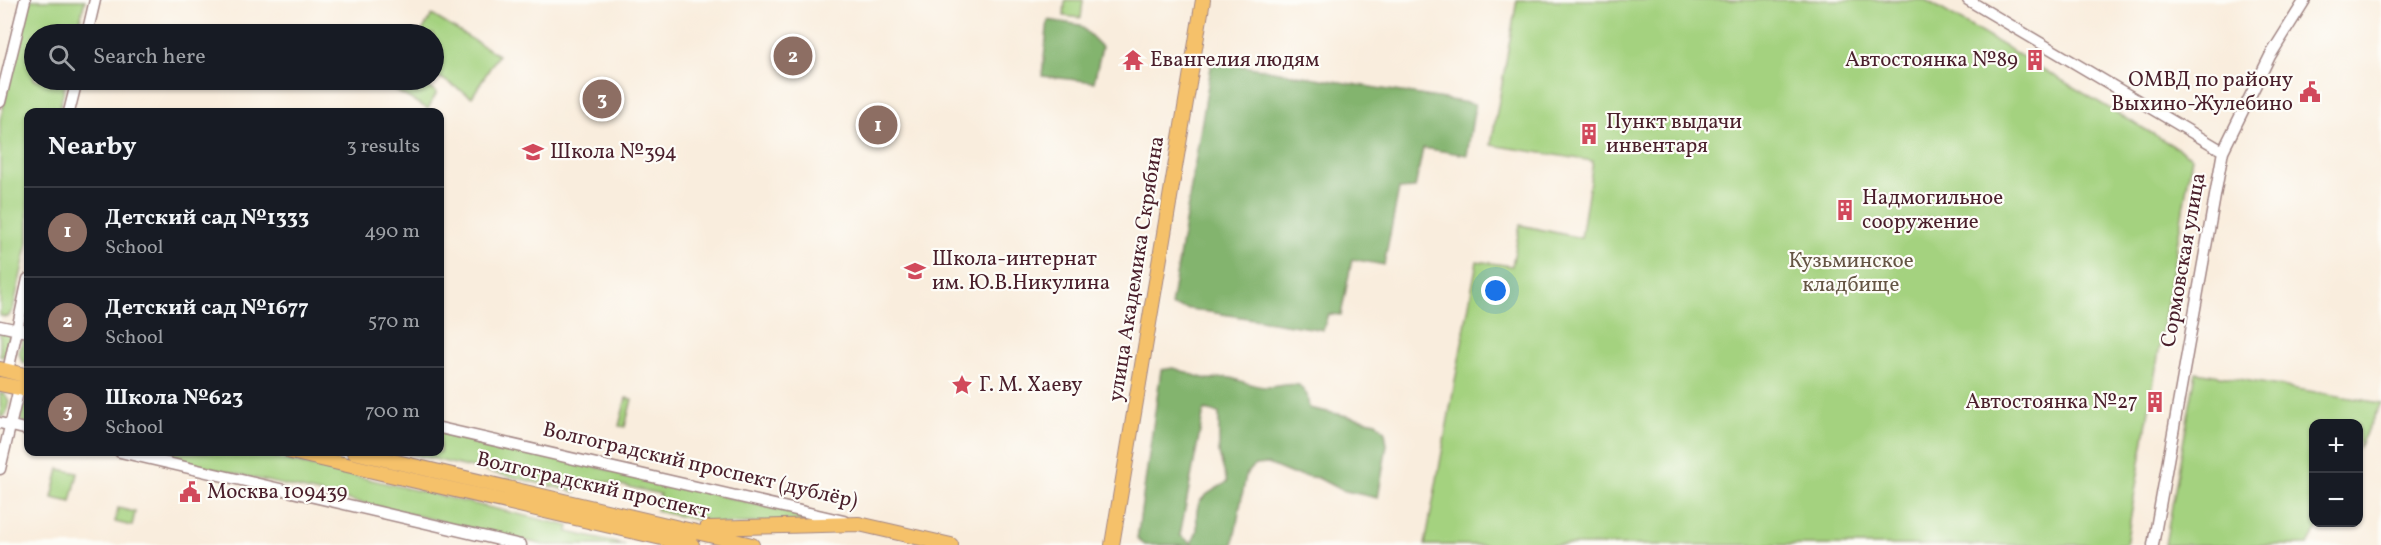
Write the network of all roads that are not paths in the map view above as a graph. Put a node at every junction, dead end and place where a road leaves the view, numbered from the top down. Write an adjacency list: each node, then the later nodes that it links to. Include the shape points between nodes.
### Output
1 (24, 0): 8 (street)
2 (95, 0): 6 (street)
3 (1203, 0): 34 (main road, улица Академика Скрябина)
4 (1968, 0): 10 (street)
5 (2305, 0): 10 (street, Сормовская улица, via 2270,56)
6 (89, 24)
7 (74, 90): 9 (street)
8 (0, 102)
9 (70, 108)
10 (2223, 151): 35 (street, Сормовская улица)
11 (24, 297): 13 (street)
12 (0, 326): 13 (street)
13 (17, 329): 14 (street); 15 (street)
14 (24, 331)
15 (4, 370): 16 (main road)
16 (24, 374)
17 (0, 384): 18 (main road)
18 (24, 389): 19 (street)
19 (5, 424): 20 (street); 25 (street)
20 (24, 429)
21 (444, 429): 27 (street, Волгоградский проспект (дублёр))
22 (137, 456): 29 (street)
23 (308, 456): 28 (main road, Волгоградский проспект)
24 (371, 456): 26 (main road, Волгоградский проспект)
25 (0, 469)
26 (657, 522): 27 (main road, via 721,528); 32 (main road, Волгоградский проспект)
27 (858, 524): 33 (main road, Волгоградский проспект (дублёр))
28 (626, 529): 30 (main road); 31 (main road, Волгоградский проспект)
29 (520, 545)
30 (671, 545)
31 (692, 545)
32 (752, 545)
33 (951, 545)
34 (1112, 545)
35 (2153, 545)

